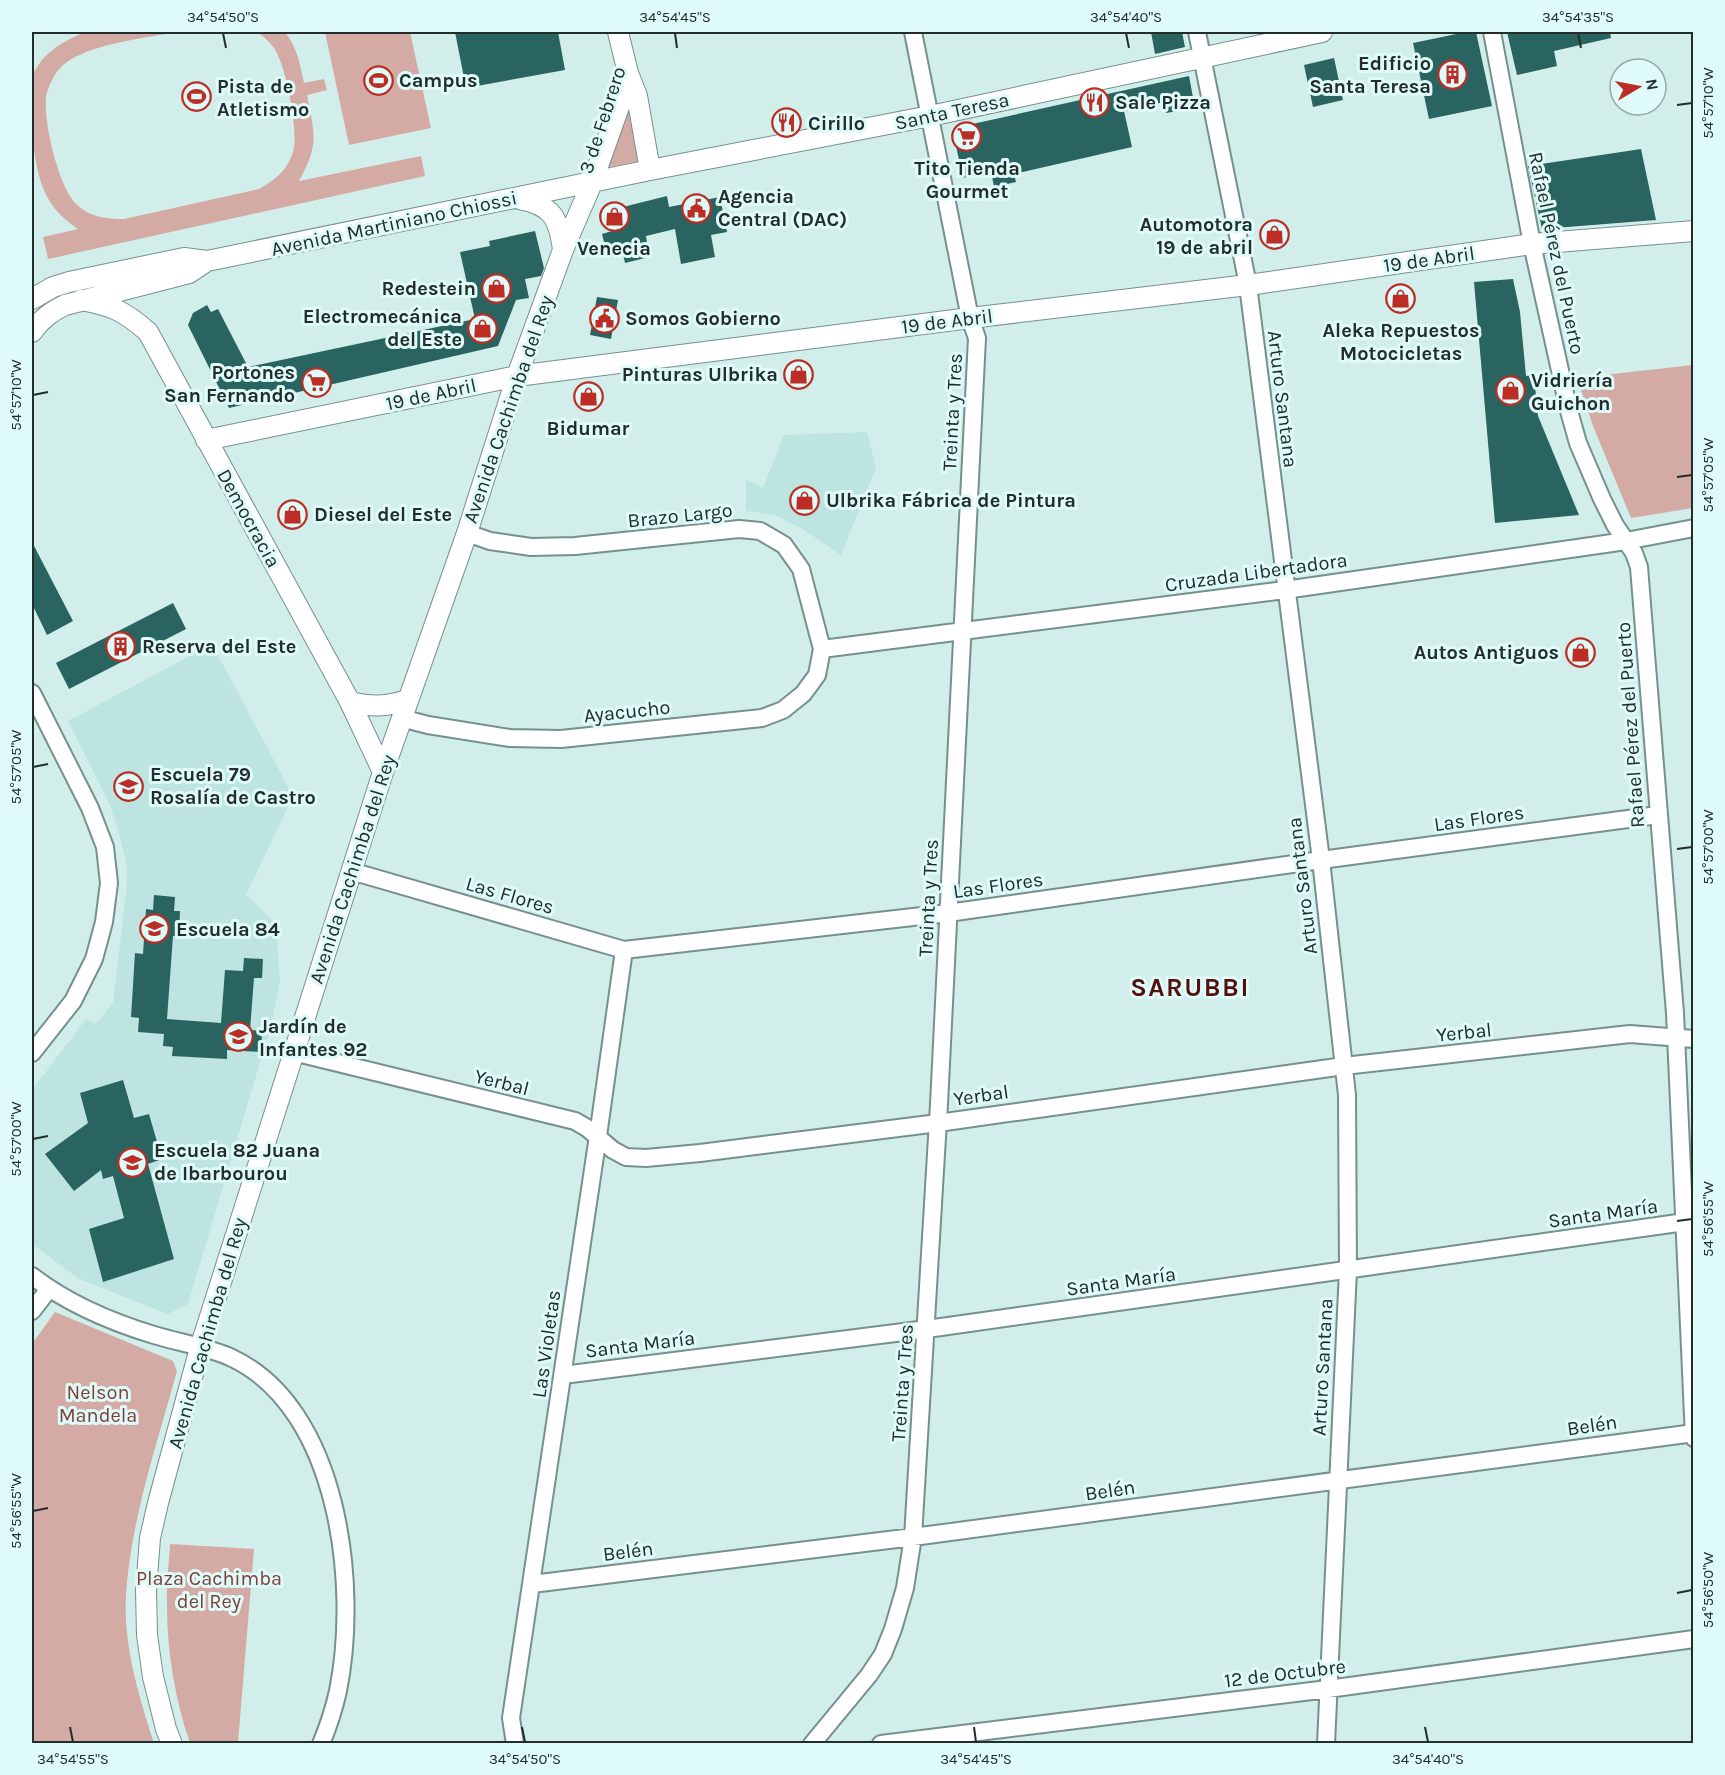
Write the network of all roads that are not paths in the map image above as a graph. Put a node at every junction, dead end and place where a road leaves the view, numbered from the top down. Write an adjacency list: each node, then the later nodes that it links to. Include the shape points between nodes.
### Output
1 (618, 32): 7 (street, 3 de Febrero)
2 (913, 32): 8 (street, Treinta y Tres)
3 (1197, 32): 6 (street, Arturo Santana)
4 (1322, 32): 6 (street, Santa Teresa)
5 (1492, 32): 13 (street, Rafael Pérez del Puerto)
6 (1202, 57): 8 (street, Santa Teresa); 16 (street, Arturo Santana)
7 (625, 64): 9 (street, via 637,96); 10 (street, 3 de Febrero)
8 (930, 116): 9 (street, Santa Teresa); 19 (street, Treinta y Tres)
9 (650, 170): 10 (street, Santa Teresa)
10 (587, 184): 11 (street, Avenida Martiniano Chiossi); 14 (street, Avenida Cachimba del Rey)
11 (517, 198): 14 (street, via 549,210 560,229); 15 (street, Avenida Martiniano Chiossi)
12 (1694, 231): 13 (street, 19 de Abril)
13 (1532, 244): 16 (street, 19 de Abril); 25 (street, Rafael Pérez del Puerto, via 1578,443 1602,499)
14 (562, 250): 21 (street, Avenida Cachimba del Rey)
15 (207, 261): 17 (street, Avenida Martiniano Chiossi, via 184,258 69,282); 18 (street, Avenida Martiniano Chiossi, via 189,273)
16 (1248, 285): 19 (street, 19 de Abril); 26 (street, Arturo Santana)
17 (32, 299)
18 (81, 300): 20 (street, Avenida Martiniano Chiossi, via 52,311); 22 (street, Democracia, via 109,305 148,332)
19 (970, 318): 21 (street, 19 de Abril); 27 (street, Treinta y Tres, via 977,338)
20 (32, 332)
21 (518, 376): 22 (street, 19 de Abril); 24 (street, Avenida Cachimba del Rey)
22 (206, 440): 30 (street, Democracia)
23 (1694, 528): 25 (street, Cruzada Libertadora)
24 (467, 533): 28 (street, Brazo Largo, via 531,548 740,529 760,531 784,545 801,569); 31 (street, Avenida Cachimba del Rey)
25 (1626, 541): 26 (street, Cruzada Libertadora); 33 (street, Rafael Pérez del Puerto, via 1639,567)
26 (1285, 590): 27 (street, Cruzada Libertadora); 34 (street, Arturo Santana)
27 (962, 631): 28 (street, Cruzada Libertadora); 36 (street, Treinta y Tres)
28 (822, 649): 31 (street, Ayacucho, via 817,675 803,694 783,710 762,718 561,739 510,738 428,725)
29 (32, 696): 41 (street, via 90,808 105,847 109,884 94,959 73,1000)
30 (350, 702): 31 (street); 32 (street, Democracia)
31 (404, 709): 32 (street, Avenida Cachimba del Rey)
32 (383, 772): 35 (street, Avenida Cachimba del Rey)
33 (1658, 815): 34 (street, Las Flores); 38 (street, Rafael Pérez del Puerto)
34 (1321, 860): 36 (street, Las Flores); 42 (street, Arturo Santana)
35 (351, 871): 37 (street, Las Flores); 40 (street, Avenida Cachimba del Rey)
36 (948, 913): 37 (street, Las Flores); 43 (street, Treinta y Tres)
37 (624, 950): 44 (street, Las Violetas)
38 (1676, 1037): 39 (street, Yerbal); 42 (street, Yerbal, via 1630,1034); 45 (street, Rafael Pérez del Puerto)
39 (1694, 1039)
40 (293, 1052): 44 (street, Yerbal, via 575,1121); 51 (street, Avenida Cachimba del Rey)
41 (32, 1053)
42 (1344, 1066): 43 (street, Yerbal); 46 (street, Arturo Santana)
43 (938, 1123): 44 (street, Yerbal, via 646,1158 626,1157); 50 (street, Treinta y Tres)
44 (598, 1136): 52 (street, Las Violetas)
45 (1685, 1222): 46 (street, Santa María); 53 (street, Rafael Pérez del Puerto)
46 (1348, 1270): 50 (street, Santa María); 55 (street, Arturo Santana)
47 (32, 1276): 48 (street)
48 (49, 1289): 49 (street); 51 (street, via 100,1315)
49 (32, 1311)
50 (927, 1329): 52 (street, Santa María); 56 (street, Treinta y Tres)
51 (200, 1348): 60 (street, Avenida Cachimba del Rey, via 150,1538 146,1590 153,1677); 61 (street, via 232,1357 264,1377 306,1428 324,1468 335,1510 345,1616 338,1691)
52 (563, 1375): 57 (street, Las Violetas)
53 (1693, 1433): 54 (street, Rafael Pérez del Puerto); 55 (street, Belén)
54 (1694, 1438)
55 (1338, 1481): 56 (street, Belén); 59 (street, Arturo Santana)
56 (913, 1538): 57 (street, Belén); 63 (street, Treinta y Tres, via 905,1588 883,1654)
57 (532, 1584): 62 (street, Las Violetas, via 511,1718)
58 (1694, 1639): 59 (street, 12 de Octubre)
59 (1329, 1689): 64 (street, 12 de Octubre); 65 (street, Arturo Santana)
60 (172, 1743)
61 (321, 1743)
62 (515, 1743)
63 (812, 1743)
64 (881, 1743)
65 (1326, 1743)

